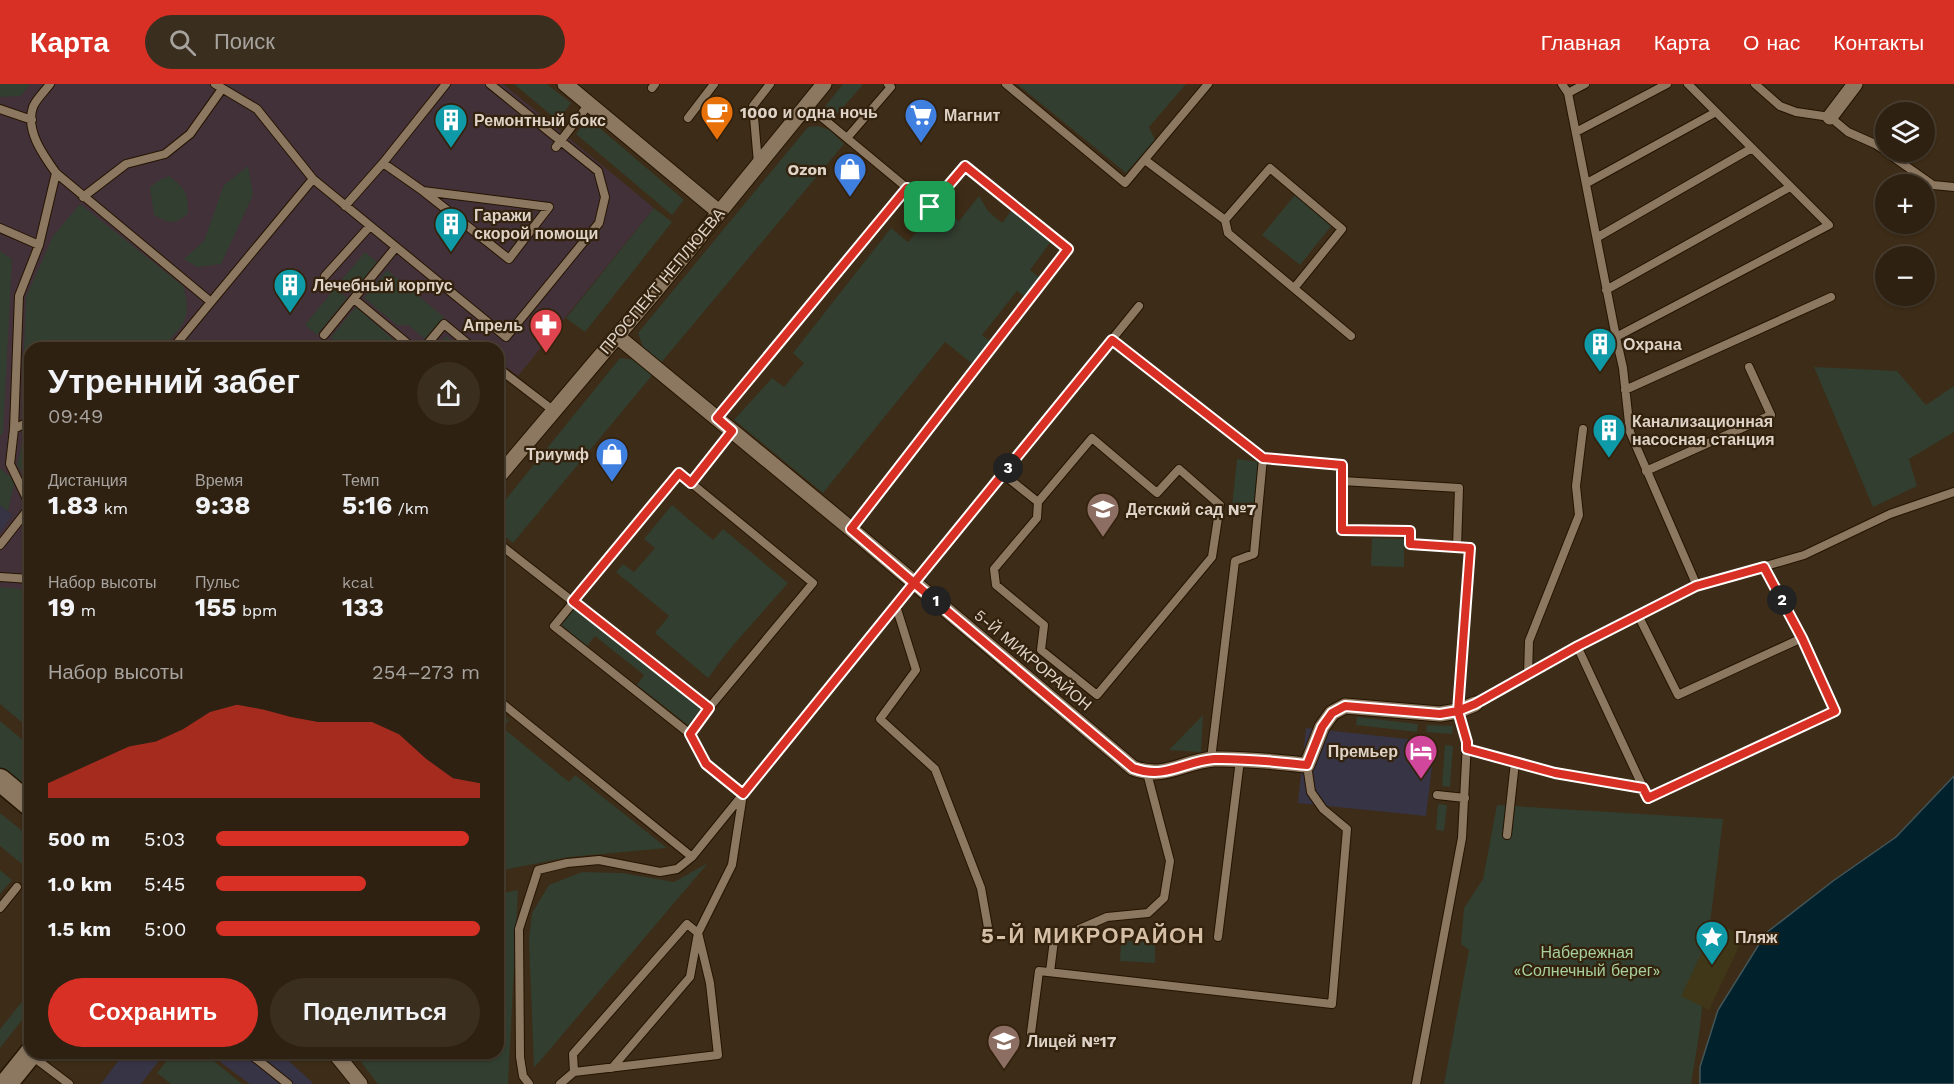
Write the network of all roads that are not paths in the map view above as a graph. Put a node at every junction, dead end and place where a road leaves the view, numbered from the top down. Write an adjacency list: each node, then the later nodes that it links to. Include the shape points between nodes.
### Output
1 (50, 84): 25 (lane, via 33,107)
2 (446, 84): 33 (lane)
3 (490, 84): 28 (lane)
4 (565, 84): 19 (street)
5 (714, 84): 24 (lane)
6 (770, 84): 34 (lane, via 753,106)
7 (888, 84): 27 (lane, via 891,87)
8 (1006, 84): 31 (lane, via 1125,183)
9 (1208, 84): 31 (lane)
10 (1562, 84): 18 (lane)
11 (1585, 84): 18 (lane)
12 (1667, 84): 26 (lane)
13 (1688, 84): 22 (lane)
14 (1755, 84): 23 (lane, via 1780,106)
15 (1856, 84): 23 (street)
16 (820, 85): 20 (street, ПРОСПЕКТ НЕПЛЮЕВА)
17 (218, 86): 36 (lane, via 257,109); 42 (lane, via 190,134 165,154 126,164)
18 (1568, 93): 26 (lane)
19 (589, 104): 28 (lane); 44 (street)
20 (807, 105): 27 (lane); 34 (street, ПРОСПЕКТ НЕПЛЮЕВА)
21 (0, 109): 25 (lane)
22 (1716, 112): 30 (lane); 37 (lane)
23 (1830, 117): 29 (lane, via 1848,132)
24 (688, 118)
25 (32, 120): 35 (lane, via 38,148)
26 (1576, 132): 37 (lane)
27 (847, 138): 40 (lane)
28 (558, 143): 50 (lane, via 598,171 605,197 599,223 506,337)
29 (1875, 144)
30 (1752, 148): 38 (lane); 48 (lane)
31 (1145, 160): 45 (lane)
32 (1901, 162): 39 (lane, via 1933,185)
33 (383, 164): 41 (lane); 43 (lane)
34 (758, 165): 44 (street, ПРОСПЕКТ НЕПЛЮЕВА)
35 (56, 173): 42 (lane); 49 (lane)
36 (313, 179): 43 (lane); 56 (lane)
37 (1587, 183): 48 (lane)
38 (1790, 187): 53 (lane); 61 (lane, via 1829,225)
39 (1954, 187)
40 (907, 188): 71 (lane); 86 (lane, via 930,207 965,166 1068,249)
41 (423, 192): 41 (lane, via 509,259 549,207 503,201)
42 (83, 197): 56 (lane)
43 (345, 206): 46 (lane)
44 (719, 212): 59 (street, ПРОСПЕКТ НЕПЛЮЕВА)
45 (1225, 220): 52 (lane, via 1228,233); 52 (lane, via 1270,168 1342,229)
46 (370, 226): 50 (lane); 51 (lane)
47 (0, 228): 49 (lane)
48 (1598, 237): 53 (lane)
49 (39, 245): 73 (lane, via 19,296)
50 (396, 247): 55 (lane)
51 (326, 276)
52 (1295, 287): 60 (lane)
53 (1606, 290): 61 (lane)
54 (1831, 297): 69 (lane)
55 (354, 299): 58 (lane); 64 (lane)
56 (211, 302): 63 (lane)
57 (1140, 306): 62 (lane)
58 (324, 335)
59 (617, 336): 70 (street, ПРОСПЕКТ НЕПЛЮЕВА); 71 (street, 5-Й МИКРОРАЙОН)
60 (1351, 336)
61 (1616, 337): 69 (lane)
62 (1112, 340): 76 (lane); 79 (lane)
63 (178, 342)
64 (406, 342)
65 (429, 342): 66 (lane, via 444,324)
66 (464, 342)
67 (1749, 367): 78 (lane, via 1771,415)
68 (504, 373): 70 (lane)
69 (1625, 390): 78 (lane, via 1630,432)
70 (554, 411): 77 (street, ПРОСПЕКТ НЕПЛЮЕВА)
71 (717, 418): 75 (street, 5-Й МИКРОРАЙОН)
72 (24, 424): 73 (lane)
73 (14, 429): 83 (lane, via 10,464)
74 (1583, 429): 100 (lane, via 1576,486 1579,515 1528,641)
75 (732, 431): 81 (lane); 86 (street, 5-Й МИКРОРАЙОН)
76 (1263, 458): 80 (lane, via 1342,465); 107 (lane, via 1254,554 1234,561)
77 (504, 470)
78 (1646, 471): 94 (lane)
79 (1003, 474): 84 (lane); 93 (lane)
80 (1342, 481): 88 (lane, via 1459,488); 88 (lane, via 1342,530 1410,531 1410,544)
81 (691, 483): 95 (lane, via 679,473); 103 (lane, via 813,583)
82 (1954, 492): 90 (lane, via 1890,514 1804,555)
83 (24, 493)
84 (1038, 502): 84 (lane, via 1092,438 1157,493 1179,469 1220,506 1212,557 1097,695 1041,650 1044,625 996,585 994,569 1037,518)
85 (24, 514): 87 (lane)
86 (851, 529): 93 (street, 5-Й МИКРОРАЙОН)
87 (0, 545)
88 (1457, 547): 104 (lane, via 1470,548)
89 (504, 548): 95 (lane)
90 (1764, 567): 94 (lane); 98 (lane)
91 (0, 577): 92 (lane)
92 (24, 579)
93 (914, 583): 96 (lane); 111 (street, 5-Й МИКРОРАЙОН, via 1133,768)
94 (1696, 586): 97 (lane)
95 (573, 601): 103 (lane); 105 (lane, via 554,626)
96 (896, 606): 114 (lane); 123 (lane, via 916,670 880,718 935,769 981,888)
97 (1638, 615): 98 (lane, via 1678,695); 99 (lane)
98 (1802, 638): 113 (lane, via 1835,711 1664,792 1648,798)
99 (1578, 646): 100 (lane); 113 (lane)
100 (1528, 675): 101 (lane)
101 (1475, 704): 104 (street)
102 (504, 705): 119 (lane)
103 (709, 708): 105 (lane)
104 (1458, 711): 106 (lane); 110 (street, via 1440,714 1345,706 1332,713 1322,727)
105 (690, 734): 114 (lane, via 706,764)
106 (1467, 749): 109 (lane); 116 (lane)
107 (1211, 759): 108 (street); 111 (street)
108 (1240, 759): 110 (street); 124 (lane)
109 (1515, 762): 113 (lane); 118 (lane)
110 (1307, 765): 125 (lane, via 1311,792 1323,809 1347,829 1332,1004)
111 (1147, 773): 125 (lane, via 1170,861 1164,897 1148,913 1107,917 1054,940)
112 (0, 780): 117 (street)
113 (1643, 788)
114 (743, 794): 119 (lane); 122 (lane, via 732,865)
115 (1437, 795): 116 (lane)
116 (1465, 798): 139 (lane, via 1462,838)
117 (24, 799)
118 (1507, 835)
119 (692, 857): 137 (lane, via 677,869 660,872 599,860 538,870 519,929 520,1057 523,1076)
120 (17, 887): 121 (lane)
121 (0, 908)
122 (698, 933): 131 (lane, via 690,977); 131 (lane, via 710,983 718,1055); 132 (lane, via 687,924 573,1054)
123 (989, 933)
124 (1218, 938)
125 (1050, 972): 126 (lane, via 1039,971)
126 (1031, 1033)
127 (27, 1059): 133 (street)
128 (37, 1059): 134 (lane)
129 (257, 1059): 135 (lane)
130 (340, 1059): 136 (street)
131 (612, 1068): 132 (lane)
132 (574, 1072): 138 (lane)
133 (6, 1084)
134 (69, 1084)
135 (288, 1084)
136 (360, 1084)
137 (529, 1084)
138 (560, 1084)
139 (1416, 1084)

